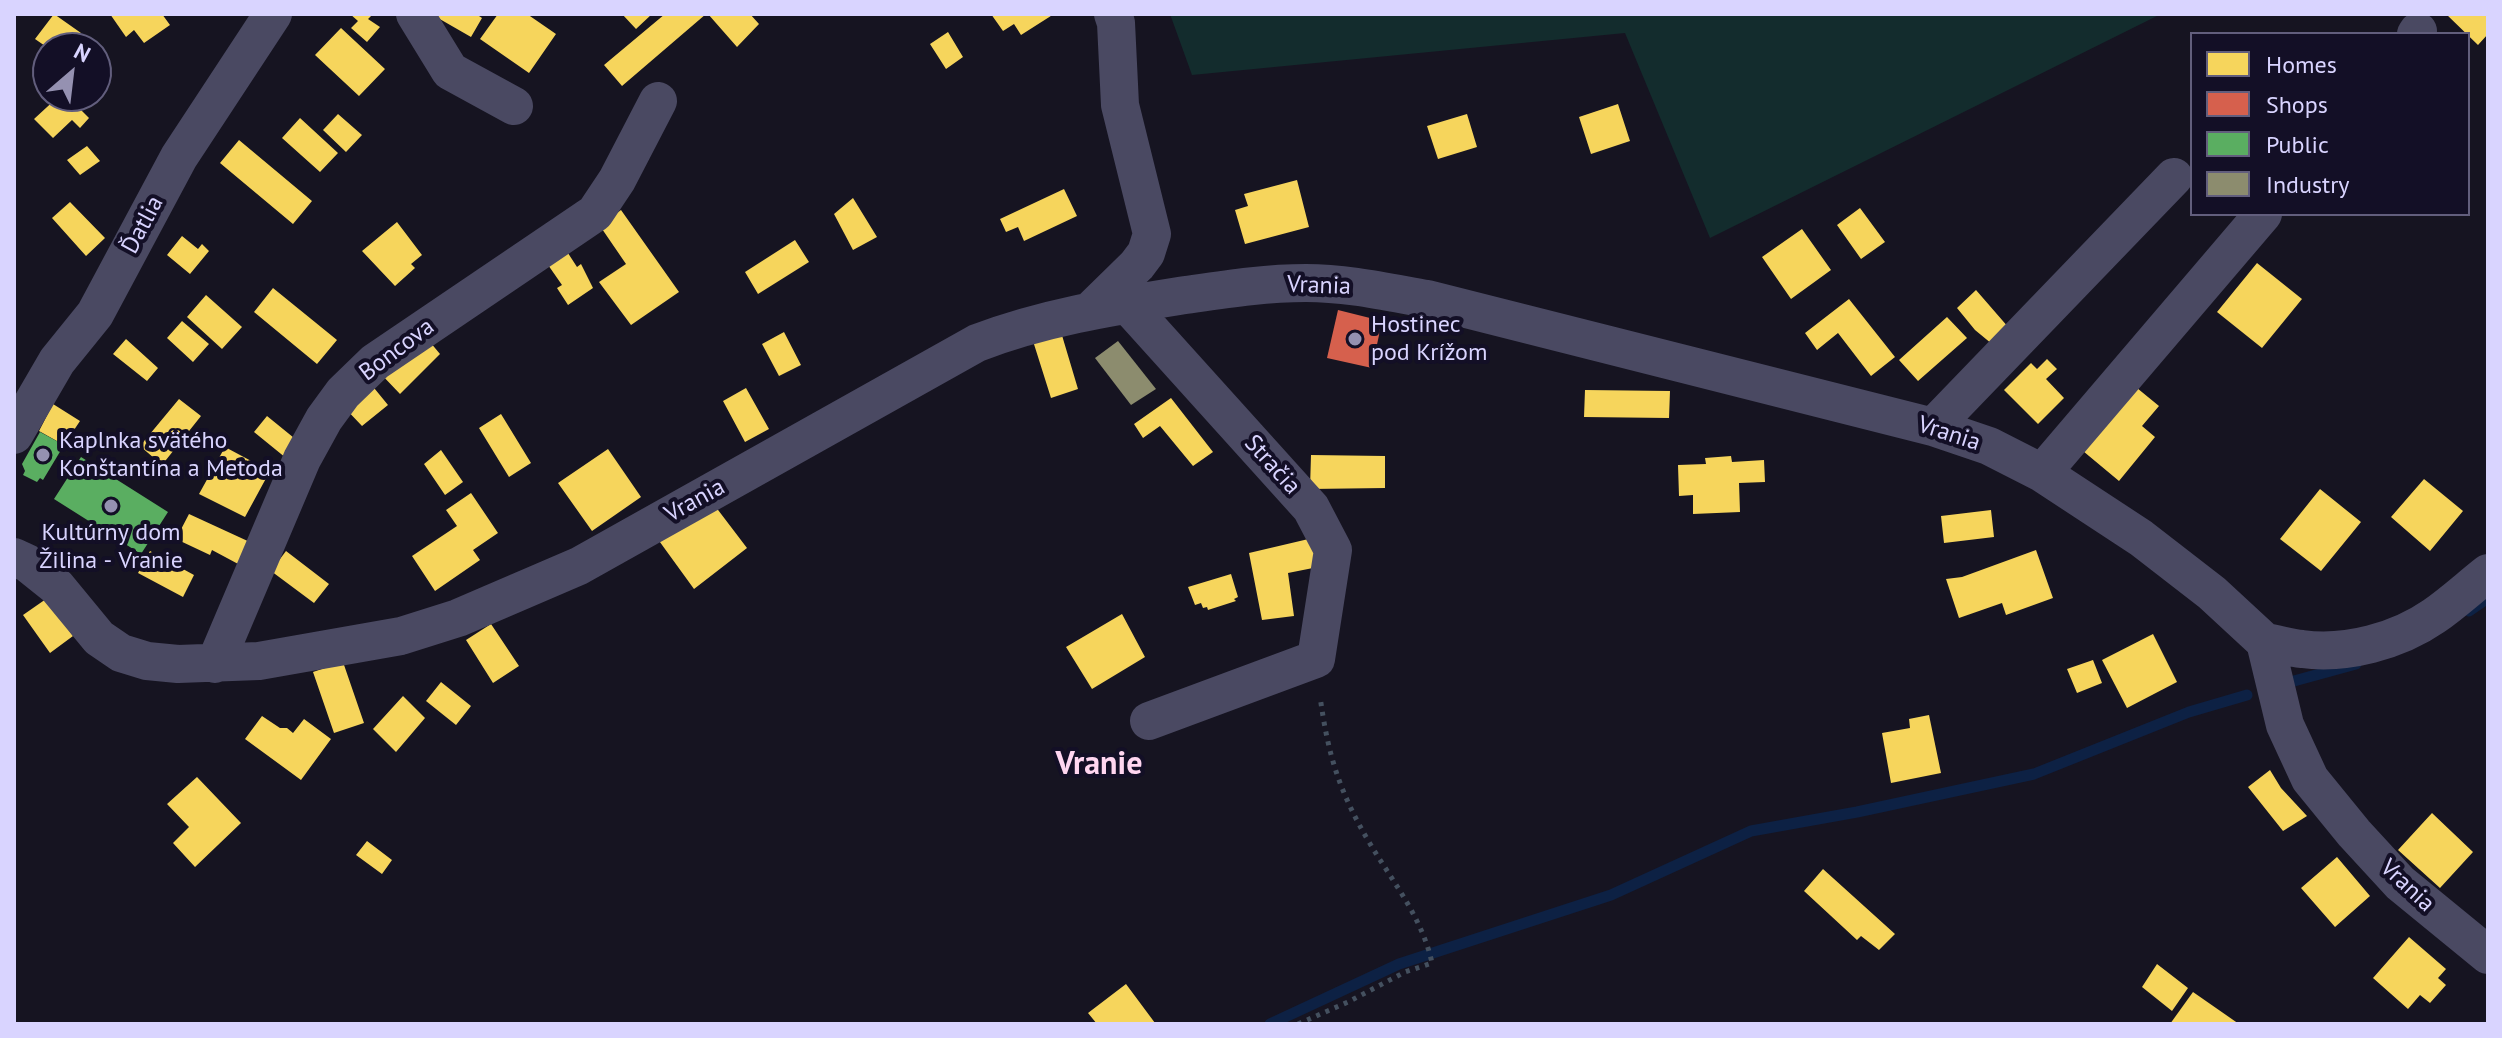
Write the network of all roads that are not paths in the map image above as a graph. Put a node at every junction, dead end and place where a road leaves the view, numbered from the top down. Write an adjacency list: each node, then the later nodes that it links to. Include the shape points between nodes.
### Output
1 (273, 14): 10 (street, Ďatlia, via 179,157 95,314 57,361)
2 (415, 14): 5 (street, via 450,71)
3 (1113, 14): 8 (street, via 1120,105 1152,234 1146,253)
4 (658, 101): 15 (street, Boncova, via 595,213 375,362 343,393 302,459)
5 (514, 106)
6 (2174, 177): 9 (street)
7 (2261, 216): 11 (street)
8 (1109, 307): 9 (street, Vrania, via 1254,285 1357,286 1427,299); 15 (street, Vrania, via 977,343 579,566 458,618 401,636); 16 (street, Stračia, via 1311,508 1333,550 1316,659)
9 (1933, 427): 11 (street, Vrania, via 1989,446)
10 (14, 435)
11 (2042, 473): 14 (street, Vrania, via 2141,538)
12 (14, 557): 15 (street, Vrania, via 57,587 99,638 121,653 147,661)
13 (2488, 573): 14 (street, via 2433,617 2392,637 2334,650)
14 (2265, 642): 17 (street, Vrania, via 2285,725 2310,779 2400,883)
15 (215, 664)
16 (1149, 721)
17 (2488, 955)

